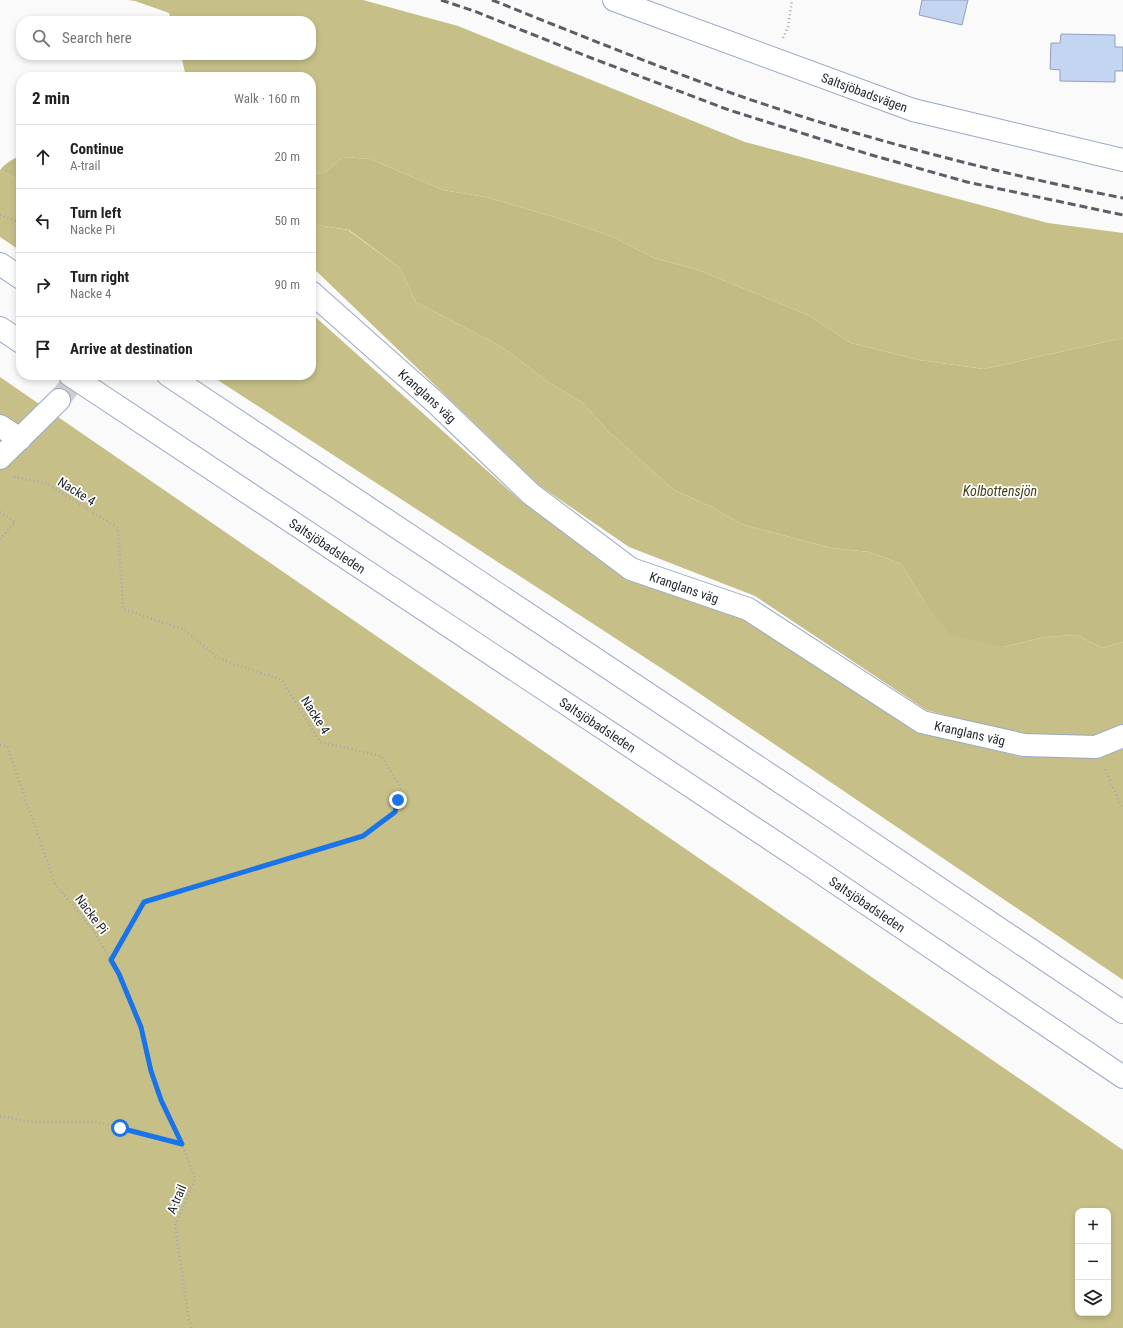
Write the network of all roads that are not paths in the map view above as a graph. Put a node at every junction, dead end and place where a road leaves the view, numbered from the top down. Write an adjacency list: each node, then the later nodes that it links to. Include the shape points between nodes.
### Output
1 (614, 0): 2 (main road, Saltsjöbadsvägen, via 913,110)
2 (1123, 160)
3 (0, 264): 4 (main road)
4 (16, 275)
5 (316, 296): 14 (main road, Kranglans väg, via 436,403 531,494 631,569 748,609 922,722 1024,745 1096,747)
6 (0, 328): 7 (main road)
7 (16, 339)
8 (78, 380): 16 (main road, Saltsjöbadsleden)
9 (176, 380): 15 (main road)
10 (59, 400): 12 (main road)
11 (0, 426): 12 (main road)
12 (20, 439): 13 (main road)
13 (4, 466)
14 (1123, 736)
15 (1123, 1012)
16 (1123, 1076)

